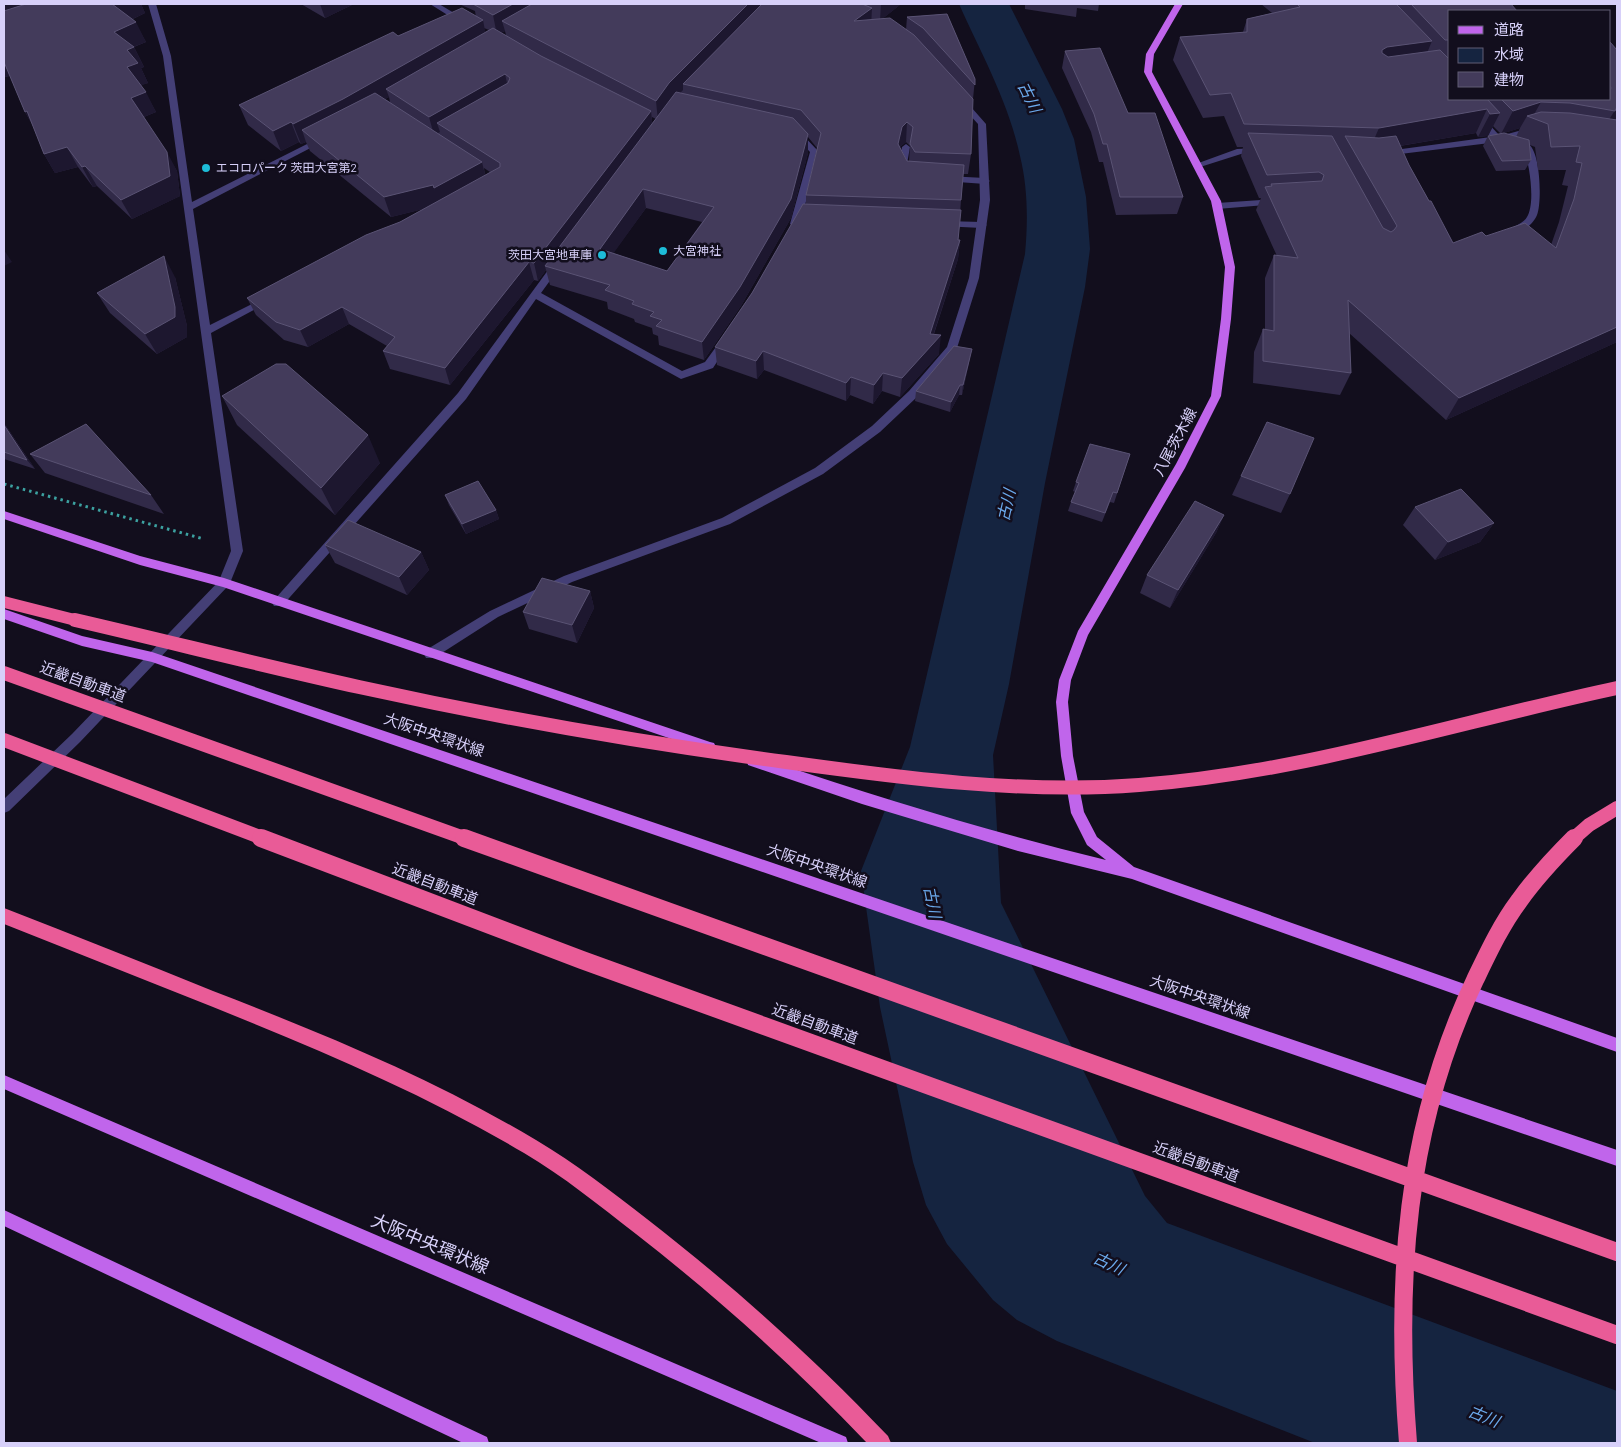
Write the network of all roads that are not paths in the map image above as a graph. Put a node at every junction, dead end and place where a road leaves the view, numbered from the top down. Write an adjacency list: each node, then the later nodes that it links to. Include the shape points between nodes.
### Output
1 (152, 4): 20 (street, via 168,56)
2 (434, 4): 4 (street)
3 (1179, 4): 14 (main road, 八尾茨木線, via 1150,54 1148,72)
4 (474, 27)
5 (956, 96): 17 (street, via 982,124)
6 (1462, 100): 10 (street)
7 (787, 131): 23 (street, via 796,133 815,152 802,219)
8 (1547, 131): 10 (street, via 1528,130)
9 (331, 135): 20 (street)
10 (1498, 139): 13 (street); 24 (street, via 1528,147 1536,203 1531,220)
11 (906, 147): 15 (street, via 902,164)
12 (1269, 152): 14 (street, via 1240,151)
13 (1378, 155)
14 (1197, 164): 19 (main road, 八尾茨木線)
15 (909, 177)
16 (937, 179): 17 (street)
17 (985, 181): 22 (street)
18 (1282, 202): 19 (street)
19 (1217, 206): 42 (main road, 八尾茨木線, via 1230,267 1216,396 1181,465 1082,634 1062,702 1067,756 1078,813 1092,841)
20 (189, 207): 28 (street)
21 (933, 224): 22 (street)
22 (982, 225): 35 (street, via 974,278 952,348 913,394 876,429 819,471 726,521 568,580 494,614)
23 (788, 235)
24 (1507, 236)
25 (565, 254): 26 (street)
26 (535, 294): 29 (street, via 681,376 709,365); 33 (street, via 462,396)
27 (276, 296): 28 (street)
28 (206, 331): 31 (street, via 237,551)
29 (731, 333)
30 (4, 515): 31 (main road)
31 (224, 584): 33 (main road); 36 (street)
32 (4, 602): 38 (highway, bridge, via 308,676 505,716 687,748 879,775 987,785 1087,787 1185,781 1296,763 1550,701)
33 (278, 603): 35 (main road)
34 (4, 614): 36 (main road, 大阪中央環状線, via 82,641)
35 (430, 654): 42 (main road, via 862,798 1018,845)
36 (152, 657): 40 (street, via 76,738); 46 (main road, 大阪中央環状線)
37 (4, 673): 48 (highway, 近畿自動車道, bridge)
38 (1617, 688)
39 (4, 740): 49 (highway, 近畿自動車道, bridge, via 582,960)
40 (4, 807)
41 (1617, 808): 53 (highway, bridge, via 1585,828 1518,901 1473,980 1439,1065 1412,1193 1405,1252 1403,1400)
42 (1132, 873): 44 (main road)
43 (4, 916): 52 (highway, via 334,1047 531,1147 682,1258 766,1330)
44 (1617, 1045)
45 (4, 1082): 51 (main road, 大阪中央環状線)
46 (1617, 1158)
47 (4, 1218): 50 (main road)
48 (1617, 1252)
49 (1617, 1335)
50 (481, 1443)
51 (840, 1443)
52 (881, 1443)
53 (1408, 1443)

